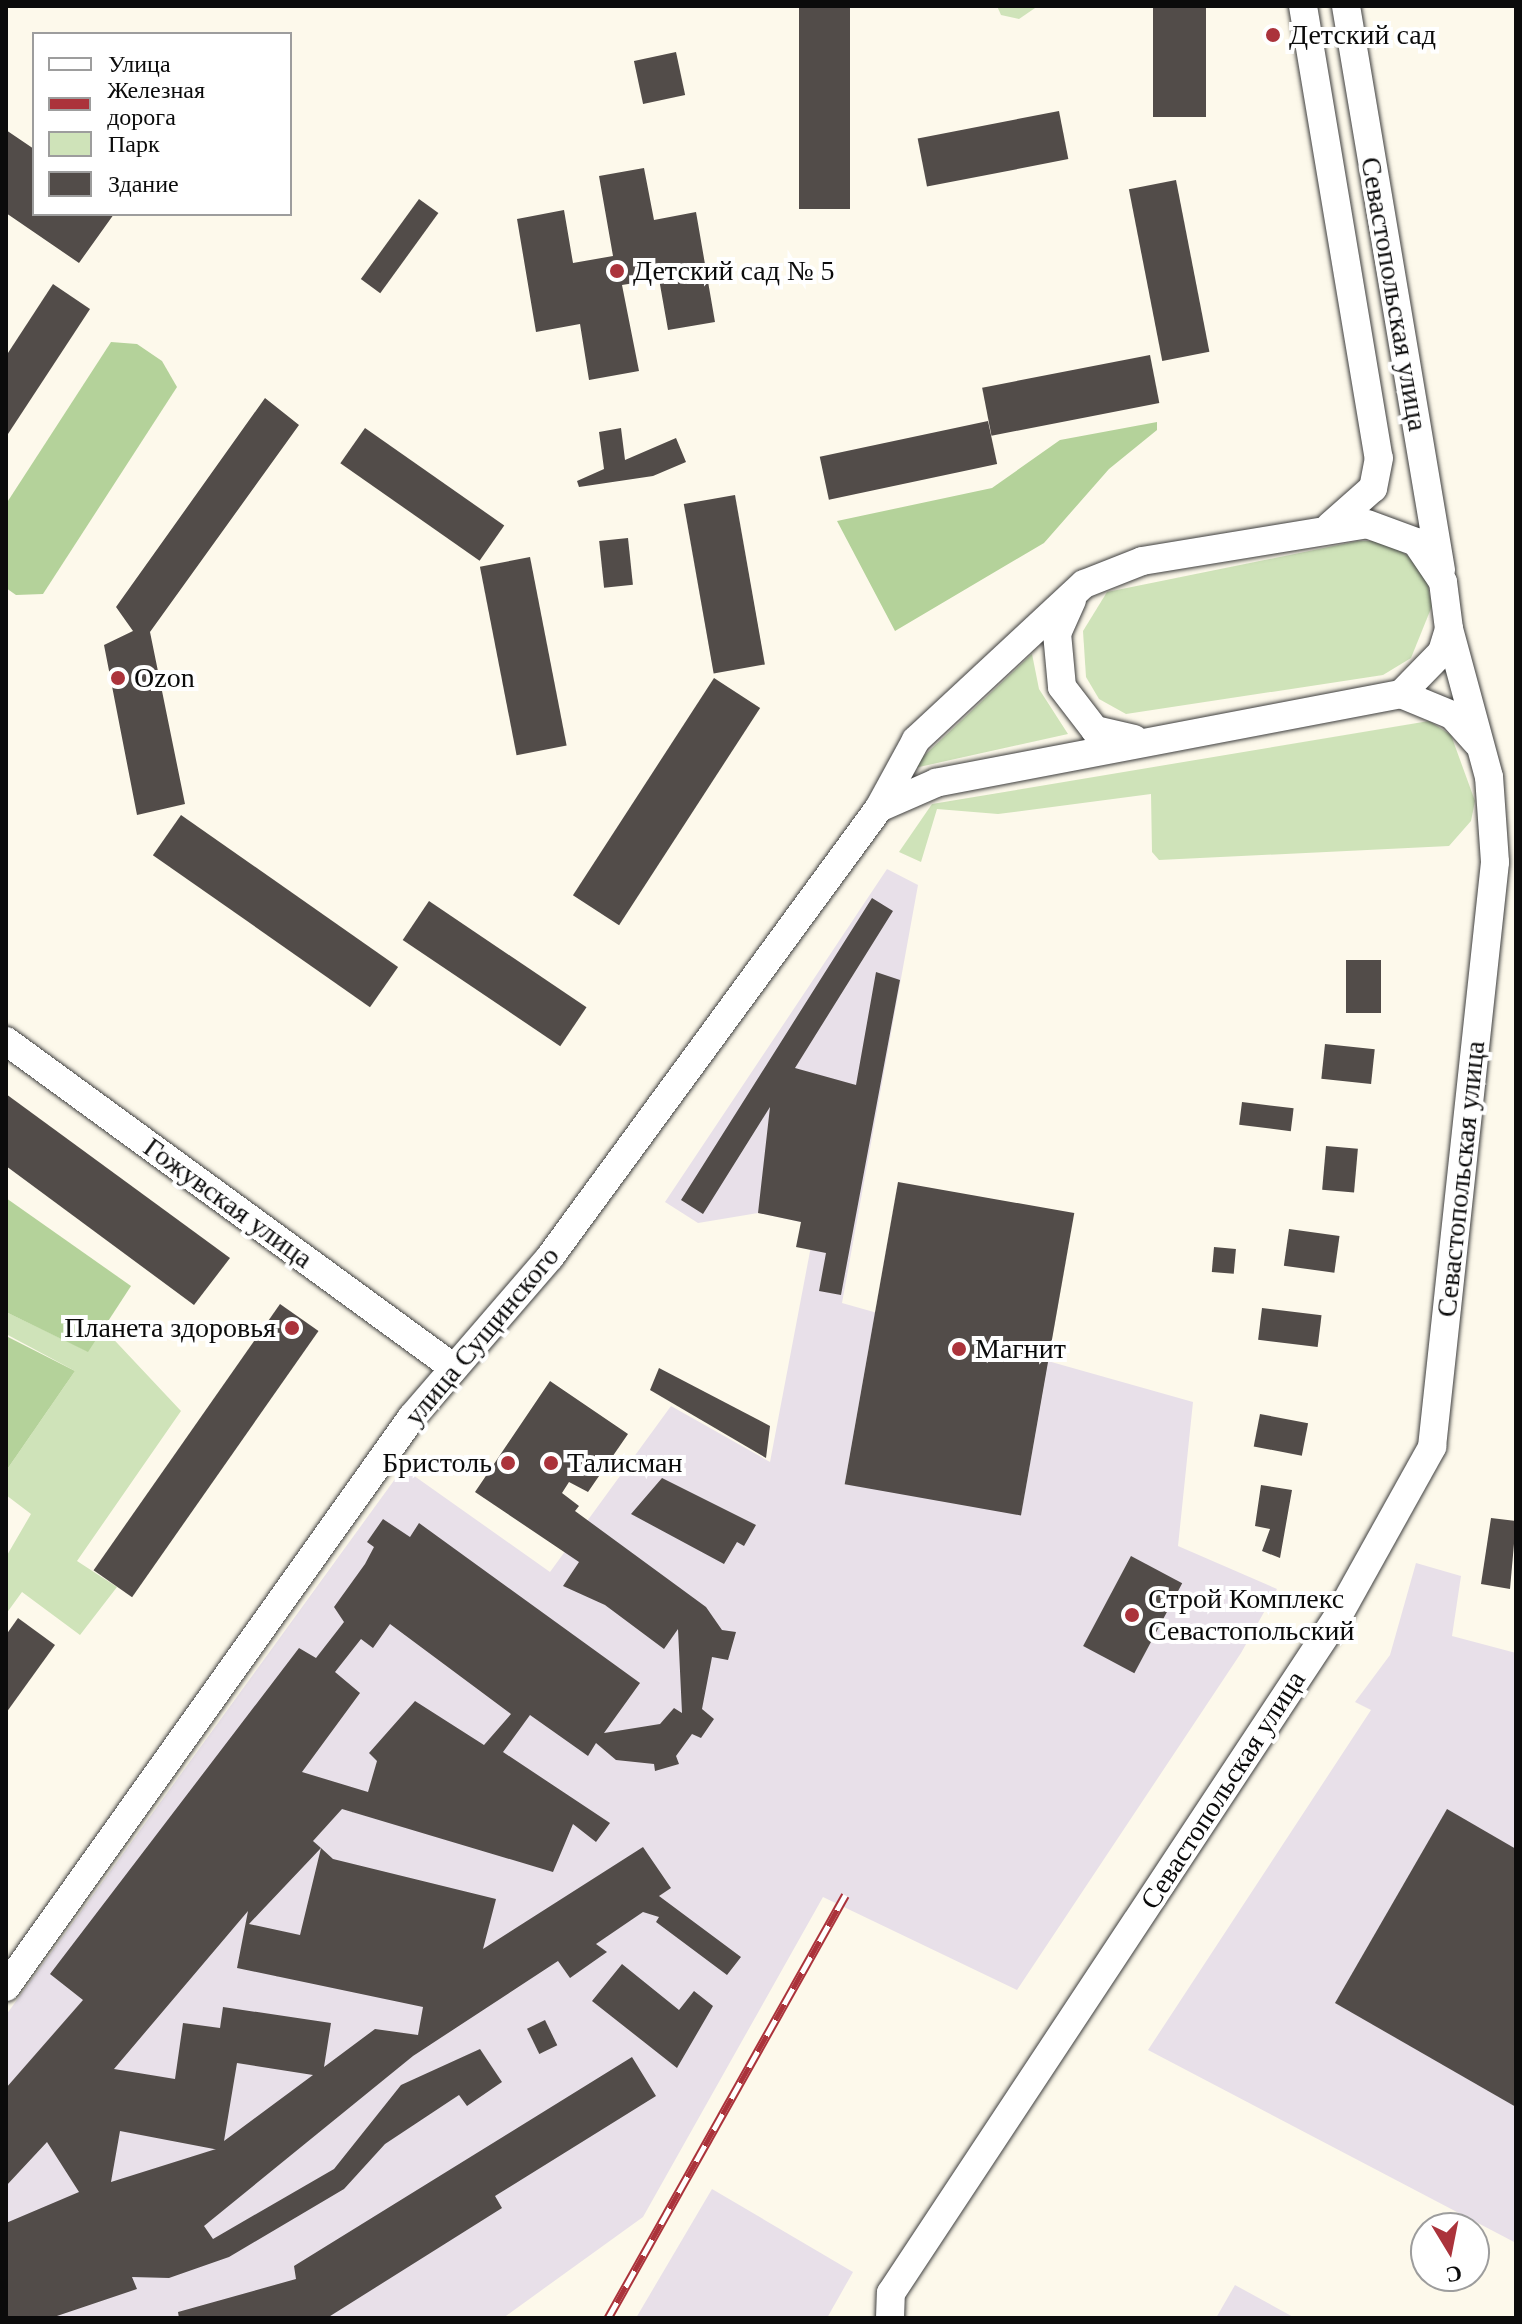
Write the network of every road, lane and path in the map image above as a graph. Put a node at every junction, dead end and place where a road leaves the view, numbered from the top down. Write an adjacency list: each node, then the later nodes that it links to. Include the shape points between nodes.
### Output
1 (1303, 6): 3 (street, Севастопольская улица, via 1379,458 1373,488)
2 (1346, 6): 4 (street, Севастопольская улица)
3 (1330, 526): 4 (street, via 1395,531 1416,542); 5 (street, via 1142,561)
4 (1443, 582): 6 (street, Севастопольская улица)
5 (1084, 584): 8 (street, via 1057,633 1062,687 1095,730); 10 (street, улица Сущинского, via 916,740)
6 (1449, 629): 7 (street, via 1428,674); 9 (street, Севастопольская улица)
7 (1401, 694): 8 (street); 9 (street, via 1452,715)
8 (1152, 740): 10 (street, via 936,783)
9 (1481, 747): 14 (street, Севастопольская улица, via 1495,862 1432,1447 1337,1618 891,2293)
10 (879, 808): 12 (street, улица Сущинского, via 550,1257)
11 (6, 1041): 12 (street, Гожувская улица)
12 (450, 1365): 13 (street, улица Сущинского)
13 (6, 1987)
14 (890, 2318)

